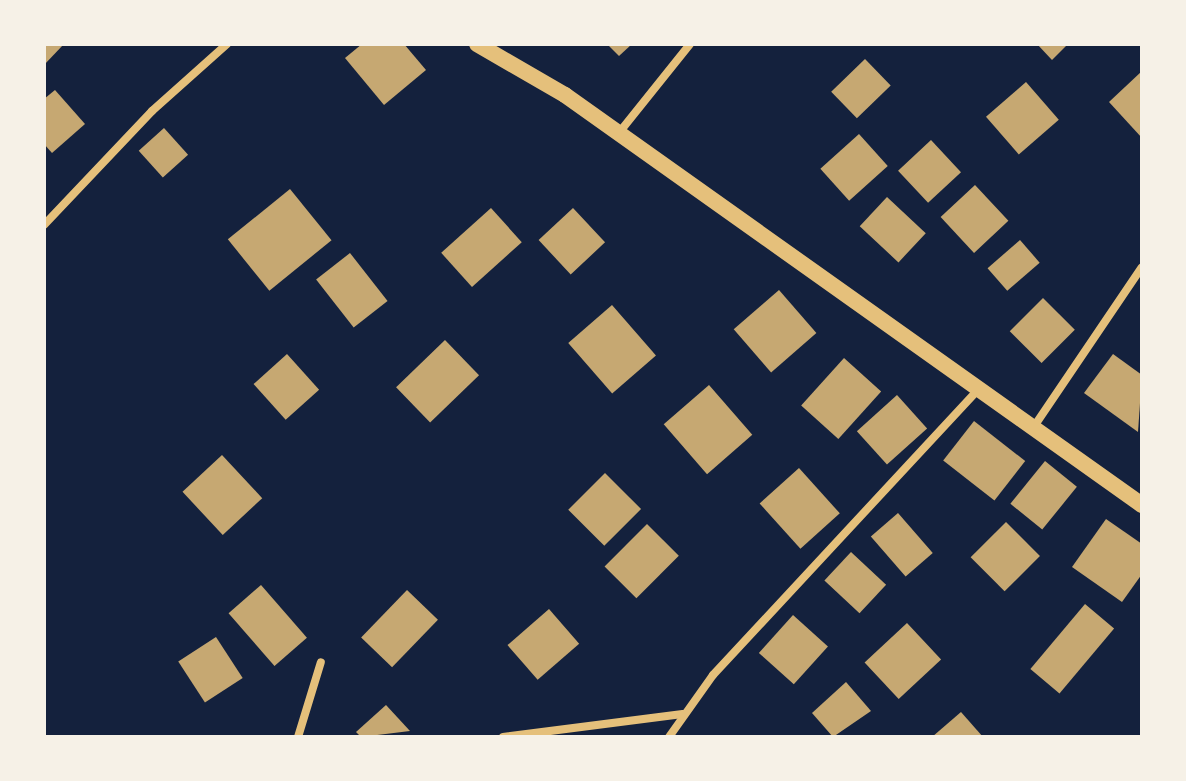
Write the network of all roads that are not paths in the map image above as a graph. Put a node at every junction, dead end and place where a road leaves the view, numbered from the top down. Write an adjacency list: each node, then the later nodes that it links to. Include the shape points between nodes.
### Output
1 (227, 44): 5 (street)
2 (477, 44): 4 (main road)
3 (690, 44): 4 (street)
4 (618, 134): 7 (main road)
5 (44, 225)
6 (1142, 267): 8 (street)
7 (978, 390): 8 (main road); 11 (street)
8 (1032, 429): 9 (main road)
9 (1142, 505)
10 (321, 662): 12 (street)
11 (683, 714): 13 (street); 14 (street)
12 (298, 737)
13 (503, 737)
14 (669, 737)

